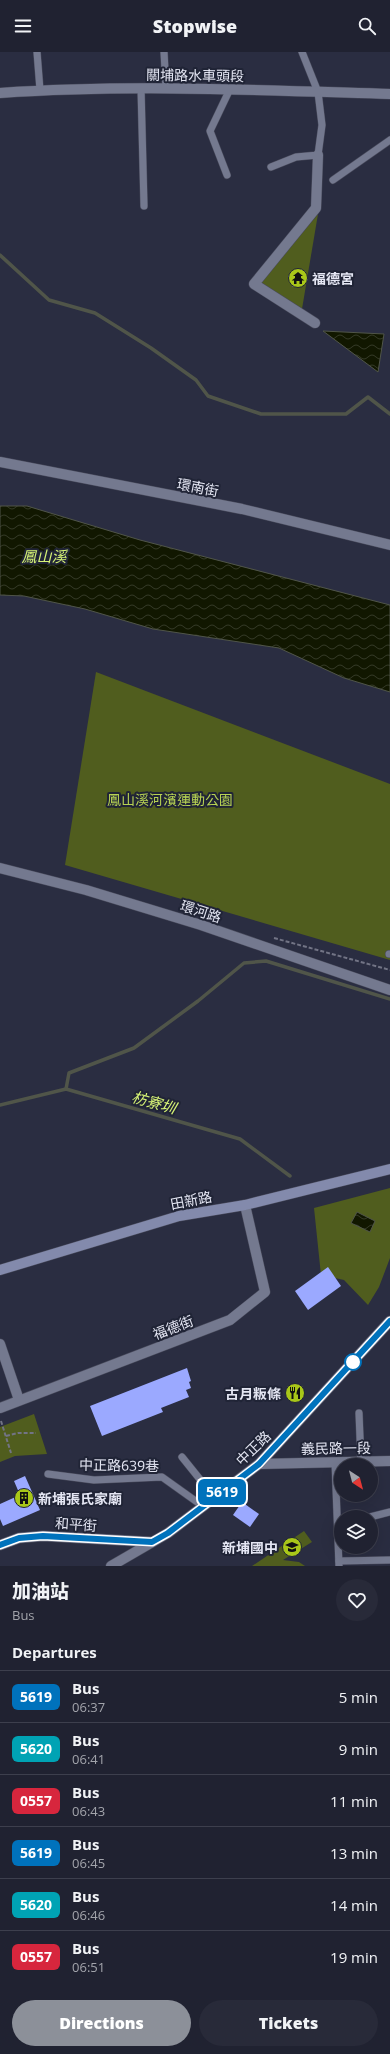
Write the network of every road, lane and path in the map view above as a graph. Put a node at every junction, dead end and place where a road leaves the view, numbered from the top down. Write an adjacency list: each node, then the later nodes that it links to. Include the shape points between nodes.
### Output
1 (37, 52): 7 (lane)
2 (164, 52): 5 (lane)
3 (302, 52): 8 (lane)
4 (141, 88): 5 (street, 關埔路水車頭段); 7 (street, 關埔路水車頭段); 16 (lane)
5 (166, 88): 6 (street, 關埔路水車頭段)
6 (230, 89): 8 (street, 關埔路水車頭段); 14 (lane, via 210,130)
7 (40, 90): 9 (street, 關埔路水車頭段)
8 (318, 92): 10 (street, 關埔路水車頭段); 12 (lane, via 322,126)
9 (0, 93)
10 (390, 94)
11 (390, 140): 15 (lane)
12 (318, 155): 13 (lane, via 296,157); 17 (street, via 316,208 254,284)
13 (271, 168)
14 (227, 175)
15 (333, 180)
16 (144, 206)
17 (315, 323)
18 (0, 462): 19 (street, 環南街, via 242,509)
19 (390, 545)
20 (0, 868): 21 (street, 環河路, via 86,890 201,925)
21 (390, 990)
22 (390, 1169): 23 (main road, 田新路)
23 (245, 1205): 24 (main road, 田新路, via 179,1216); 27 (street, 福德街, via 265,1292 230,1320)
24 (0, 1270)
25 (390, 1321): 39 (street, 中正路)
26 (0, 1344): 27 (street)
27 (19, 1400): 28 (street, 福德街)
28 (0, 1408)
29 (359, 1413): 35 (lane)
30 (1, 1421): 32 (path)
31 (36, 1433): 32 (path)
32 (6, 1436): 33 (path)
33 (11, 1453)
34 (182, 1457): 41 (lane)
35 (361, 1458)
36 (378, 1461): 37 (street, 義民路一段)
37 (390, 1461)
38 (334, 1462): 39 (street, 義民路一段)
39 (259, 1464): 41 (street, 中正路)
40 (48, 1474): 42 (lane, 中正路639巷, via 94,1480 162,1477)
41 (215, 1498): 42 (street, 中正路)
42 (204, 1507): 45 (street, 中正路)
43 (390, 1512): 44 (lane)
44 (378, 1515)
45 (152, 1542): 46 (street, 和平街, via 43,1536 19,1538); 48 (street, 中正路)
46 (0, 1545)
47 (390, 1560): 49 (lane)
48 (122, 1563): 50 (street, 中正路)
49 (339, 1563)
50 (110, 1566)

